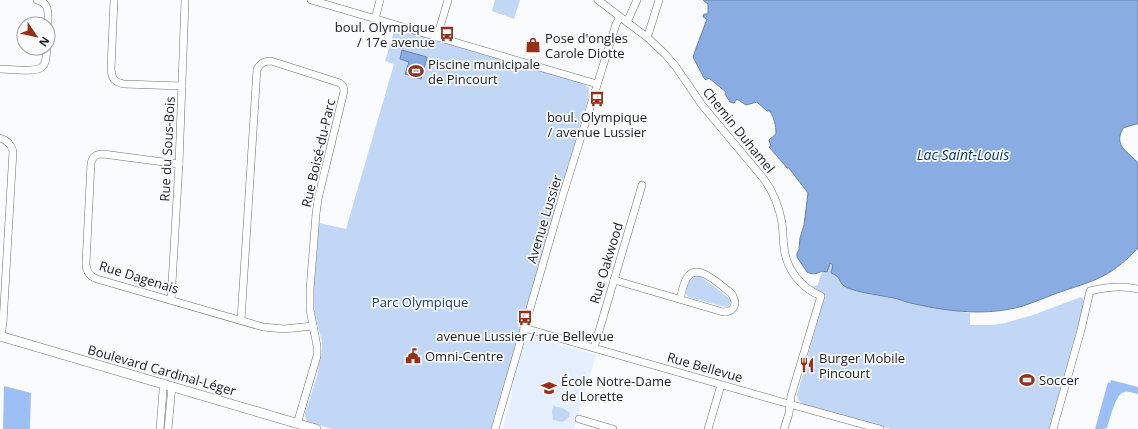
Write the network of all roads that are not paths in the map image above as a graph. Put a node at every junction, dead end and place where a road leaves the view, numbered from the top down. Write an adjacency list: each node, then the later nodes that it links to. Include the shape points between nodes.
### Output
1 (37, 0): 11 (street, via 47,7)
2 (114, 0): 20 (street, via 111,69 114,80 124,84)
3 (185, 0): 20 (street, Rue du Sous-Bois)
4 (311, 0): 10 (street)
5 (380, 0): 13 (street)
6 (448, 0): 16 (street)
7 (598, 0): 12 (street, Chemin Duhamel)
8 (637, 0): 14 (street)
9 (659, 0): 15 (street)
10 (325, 2): 13 (street)
11 (48, 16)
12 (620, 17): 14 (street, Chemin Duhamel); 19 (street, Avenue Lussier)
13 (375, 19): 16 (street)
14 (627, 22): 15 (street, Chemin Duhamel)
15 (647, 36): 36 (street, Chemin Duhamel, via 669,58 704,108 767,184 780,214 785,257 796,277 807,288 821,296)
16 (437, 37): 19 (street)
17 (46, 56): 18 (street, via 42,67 36,69)
18 (0, 69)
19 (597, 84): 31 (street, Avenue Lussier)
20 (182, 86): 22 (street, Rue du Sous-Bois)
21 (0, 138): 24 (street, via 6,140 13,151)
22 (179, 164): 28 (street, Rue du Sous-Bois); 28 (street, Rue Dagenais, via 103,154 95,155 91,164 87,271 90,276 97,279)
23 (642, 185): 25 (street, Rue Oakwood)
24 (3, 251): 32 (street, via 3,323)
25 (614, 280): 27 (street); 33 (street, Rue Oakwood)
26 (1138, 289): 48 (street, via 1120,286 1090,291)
27 (680, 299): 27 (street, via 723,312 732,309 735,304 731,294 699,271 692,272 687,278)
28 (171, 300): 29 (street, Rue Dagenais)
29 (241, 320): 30 (street, Rue Dagenais, via 264,327 284,329); 30 (street, Rue Boisé-du-Parc, via 257,69 265,61 271,61 340,83 344,91 316,214 310,290)
30 (313, 326): 38 (street, Rue Boisé-du-Parc, via 317,356)
31 (524, 328): 33 (street, Rue Bellevue); 43 (street, Avenue Lussier)
32 (0, 336): 34 (street, Boulevard Cardinal-Léger)
33 (594, 348): 35 (street, Rue Bellevue)
34 (168, 385): 38 (street, Boulevard Cardinal-Léger); 40 (street); 41 (street)
35 (721, 385): 36 (street, Rue Bellevue); 45 (street)
36 (790, 404): 39 (street, Rue Bellevue); 46 (street)
37 (579, 419): 44 (street)
38 (297, 424): 42 (street, Boulevard Cardinal-Léger)
39 (861, 427): 47 (street, Rue Bellevue)
40 (160, 429)
41 (168, 429)
42 (316, 429)
43 (495, 429)
44 (613, 429)
45 (708, 429)
46 (784, 429)
47 (880, 429)
48 (1053, 429)

